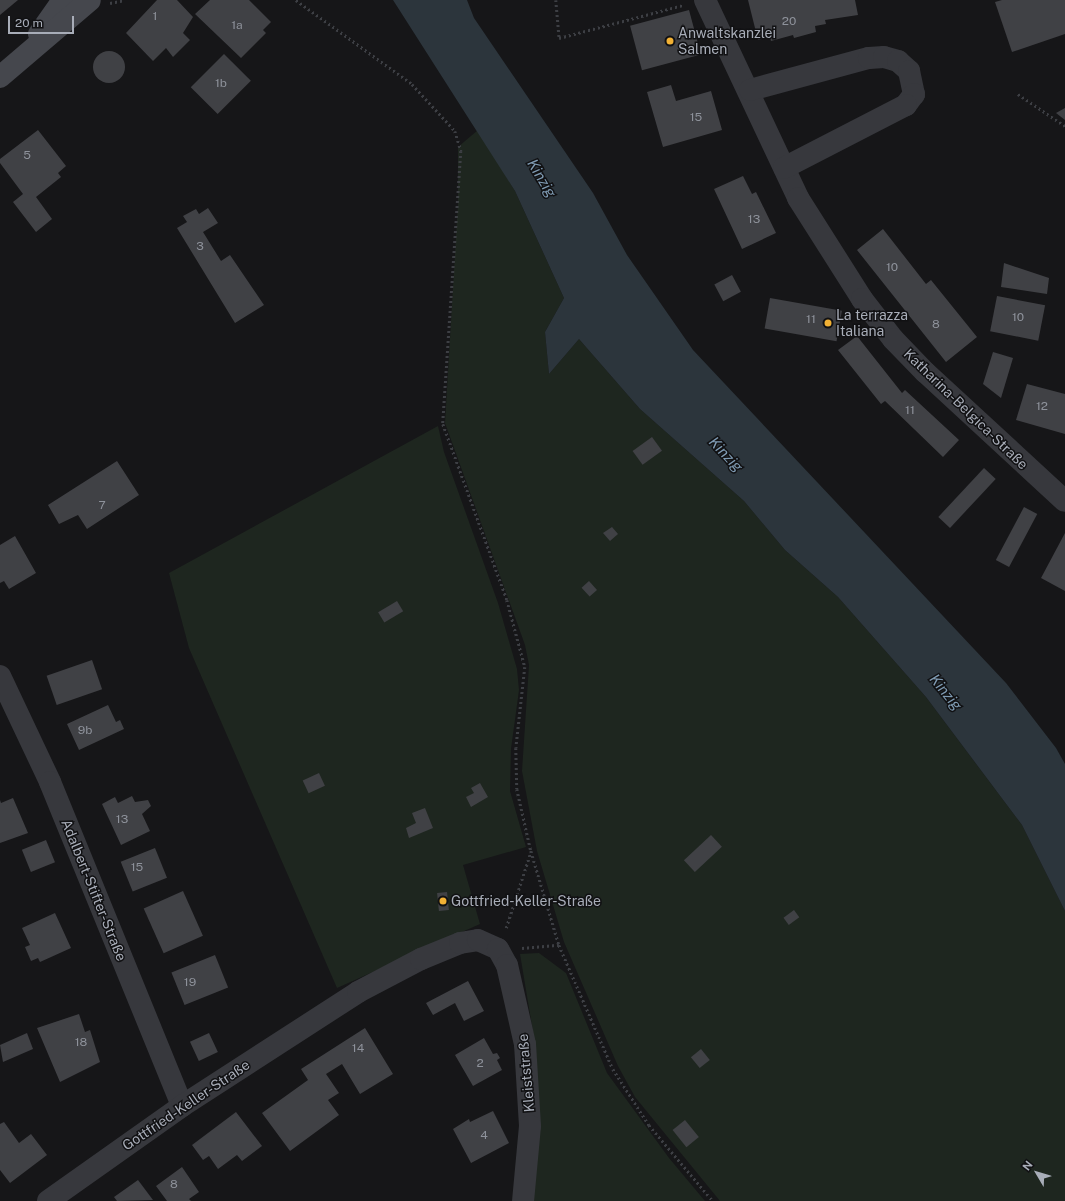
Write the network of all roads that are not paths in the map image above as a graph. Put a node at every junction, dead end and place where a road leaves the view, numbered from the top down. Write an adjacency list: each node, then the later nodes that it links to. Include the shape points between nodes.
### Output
1 (63, 0): 4 (main road)
2 (90, 0): 4 (main road)
3 (695, 2): 5 (street, Katharina-Belgica-Straße)
4 (7, 71)
5 (750, 90): 6 (street, Katharina-Belgica-Straße); 6 (street, via 870,58 884,57 898,61 909,71 914,94 906,105)
6 (784, 168): 7 (street, Katharina-Belgica-Straße, via 816,232 893,339 961,408)
7 (1065, 501)
8 (0, 676): 10 (street, Adalbert-Stifter-Straße, via 50,782)
9 (498, 950): 10 (street, Gottfried-Keller-Straße, via 478,940 460,943 421,959 358,992); 12 (street, Kleiststraße, via 513,982 525,1044 530,1126)
10 (182, 1106): 11 (street, Gottfried-Keller-Straße)
11 (48, 1201)
12 (524, 1201)

